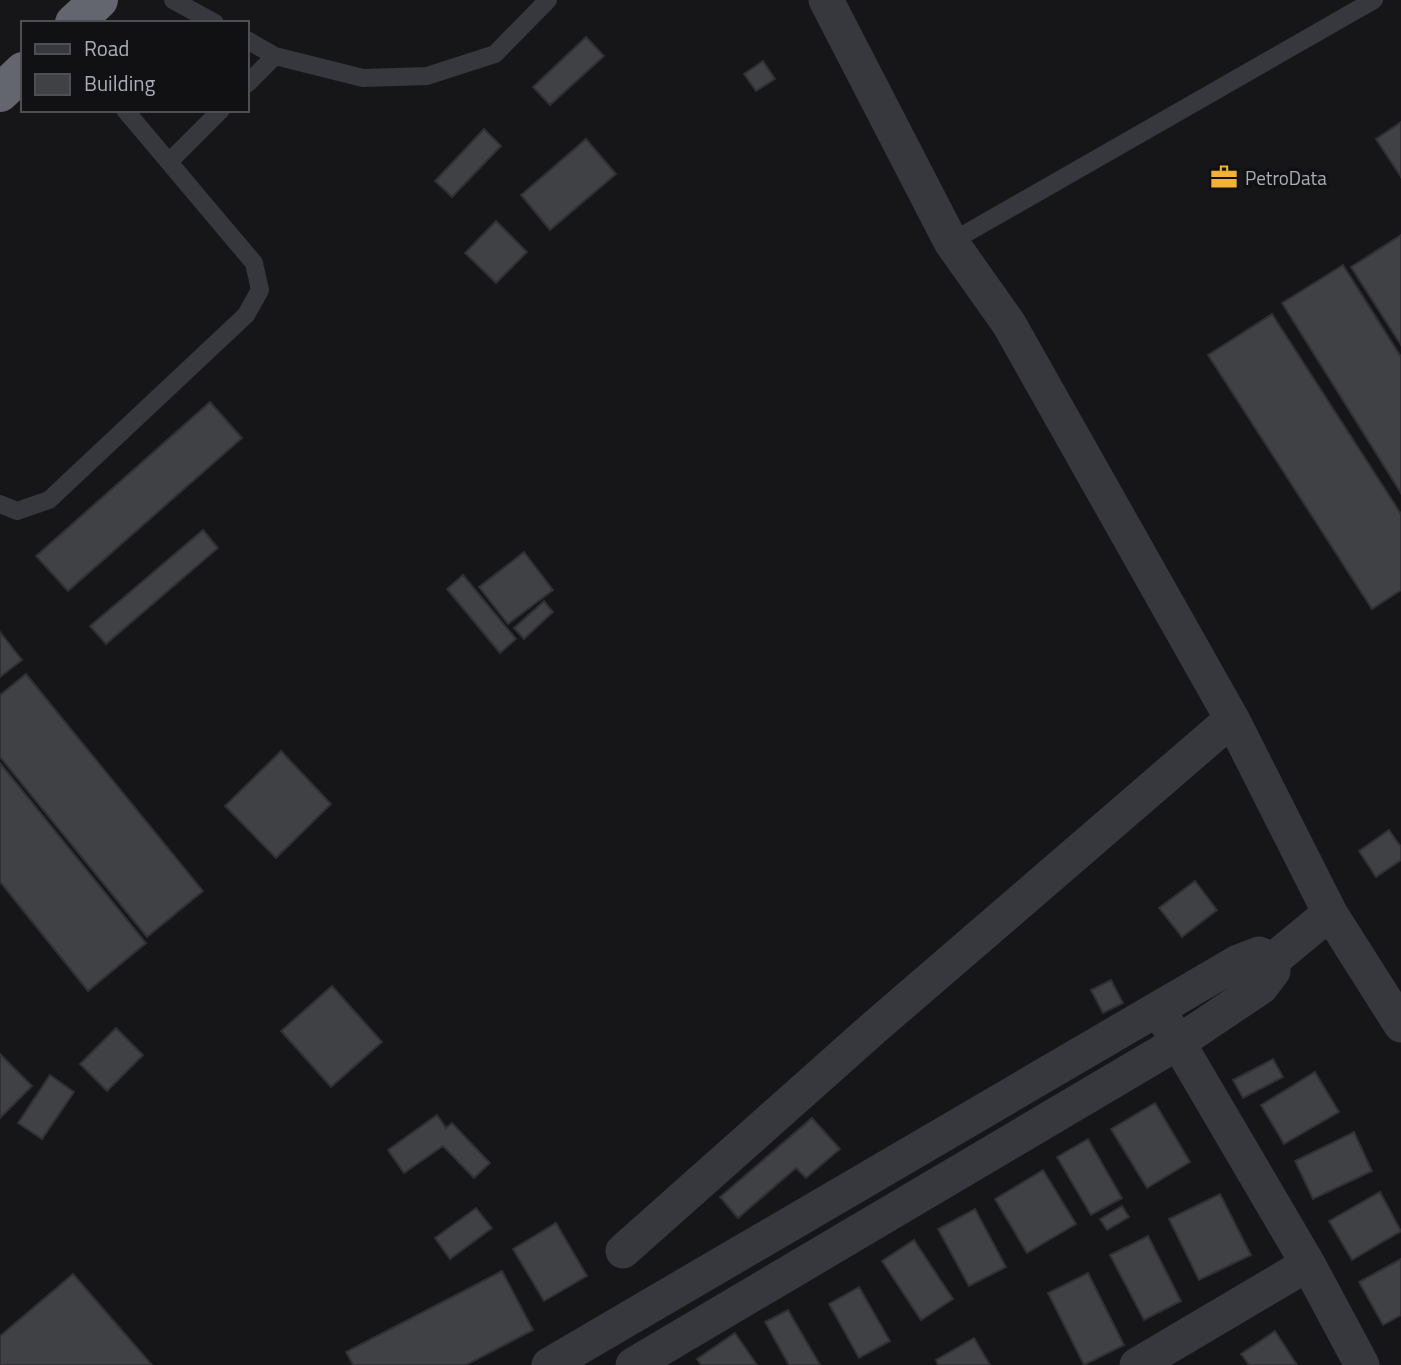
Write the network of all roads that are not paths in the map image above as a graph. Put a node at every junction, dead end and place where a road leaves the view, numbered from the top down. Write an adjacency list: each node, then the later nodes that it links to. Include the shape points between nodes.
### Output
1 (99, 0): 6 (highway)
2 (173, 0): 7 (lane)
3 (548, 0): 9 (lane, via 495,54 427,76 363,78)
4 (826, 0): 16 (street)
5 (1374, 0): 16 (lane)
6 (76, 21)
7 (211, 21)
8 (248, 41): 9 (lane)
9 (275, 55): 11 (lane)
10 (21, 73): 12 (highway)
11 (248, 83)
12 (0, 93)
13 (126, 112): 15 (lane)
14 (219, 112): 15 (lane)
15 (169, 162): 17 (lane, via 254,263 260,290 246,315 49,500 17,511)
16 (951, 242): 18 (street, via 1009,324)
17 (0, 504)
18 (1232, 719): 19 (street); 24 (street)
19 (1330, 912): 20 (street); 22 (street)
20 (1273, 960): 21 (street, via 1259,954 1238,962); 23 (street, via 1273,971 1261,987)
21 (1157, 1009): 23 (street); 26 (street)
22 (1401, 1025)
23 (1179, 1042): 25 (street); 27 (street)
24 (623, 1251)
25 (1308, 1264): 28 (street); 29 (street)
26 (556, 1363)
27 (633, 1365)
28 (1138, 1365)
29 (1362, 1365)

